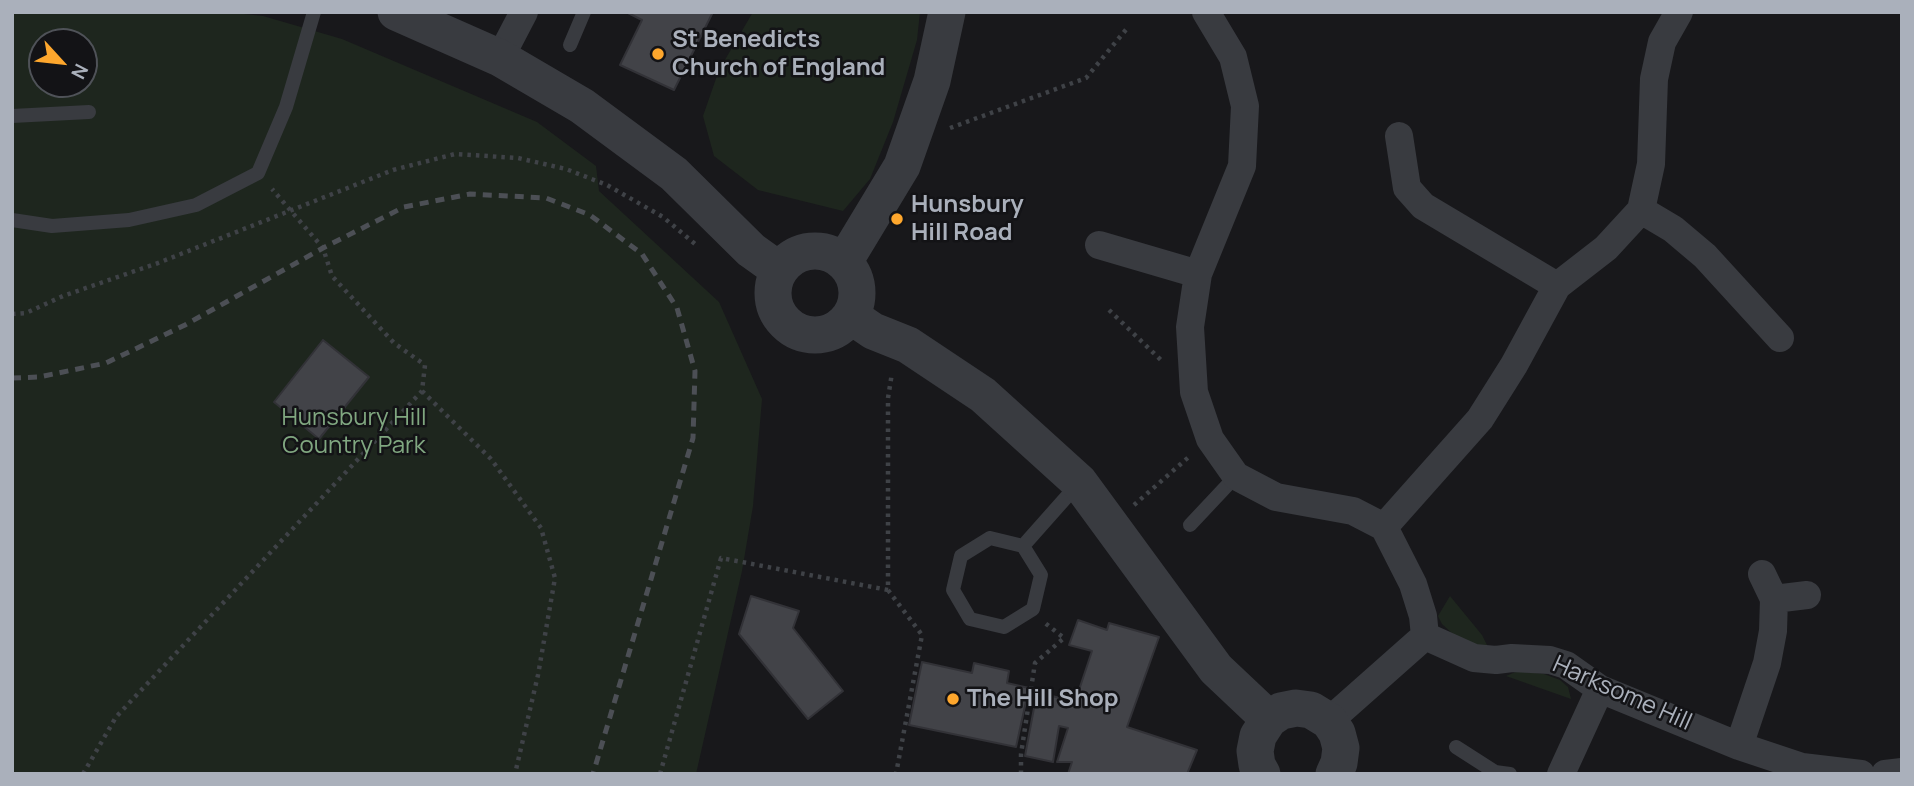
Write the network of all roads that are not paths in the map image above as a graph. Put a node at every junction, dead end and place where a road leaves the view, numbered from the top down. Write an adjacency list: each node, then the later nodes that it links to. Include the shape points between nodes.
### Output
1 (314, 12): 14 (lane, via 286,107 258,173 197,205 129,220 52,226)
2 (396, 12): 9 (street)
3 (524, 12): 9 (street)
4 (584, 12): 8 (lane)
5 (947, 12): 16 (street, via 932,82 902,166)
6 (1206, 12): 18 (street, via 1233,57 1245,106 1242,166)
7 (1679, 12): 13 (street, via 1662,42 1654,79 1651,164)
8 (570, 45)
9 (500, 58): 17 (street, via 582,106 674,174 751,250)
10 (89, 111): 11 (lane)
11 (12, 116)
12 (1399, 136): 19 (street, via 1407,188 1423,206)
13 (1641, 210): 19 (street, via 1605,248); 21 (street, via 1705,256)
14 (12, 220)
15 (1099, 244): 18 (street)
16 (844, 262): 17 (street, via 817,250 802,252); 20 (street, via 857,288)
17 (779, 270): 20 (street, via 772,296 775,309 792,329 818,336 831,333)
18 (1198, 274): 22 (street, via 1189,327 1194,392 1210,439)
19 (1557, 286): 25 (street, via 1480,419)
20 (851, 316): 23 (street, via 908,345 983,395)
21 (1780, 338)
22 (1236, 476): 24 (lane); 25 (street, via 1276,497 1353,511)
23 (1079, 482): 26 (lane); 30 (street, via 1216,669)
24 (1190, 525)
25 (1384, 527): 28 (street, via 1413,584)
26 (1023, 546): 26 (lane, via 1041,575 1033,609 1004,627 970,619 953,590 961,556 990,538)
27 (1807, 595): 32 (street, via 1768,587 1773,631)
28 (1425, 636): 29 (street, Harksome Hill, via 1474,658 1550,660 1566,665); 31 (street)
29 (1600, 689): 32 (street, Harksome Hill); 38 (street)
30 (1269, 719): 31 (street, via 1296,708 1311,710); 35 (street, via 1255,751)
31 (1329, 721): 36 (street, via 1341,748)
32 (1739, 746): 39 (street, Harksome Hill, via 1802,767)
33 (1456, 747): 37 (lane, via 1495,772)
34 (1902, 772): 40 (street)
35 (1262, 774)
36 (1334, 774)
37 (1510, 774)
38 (1561, 774)
39 (1861, 774)
40 (1885, 774)

